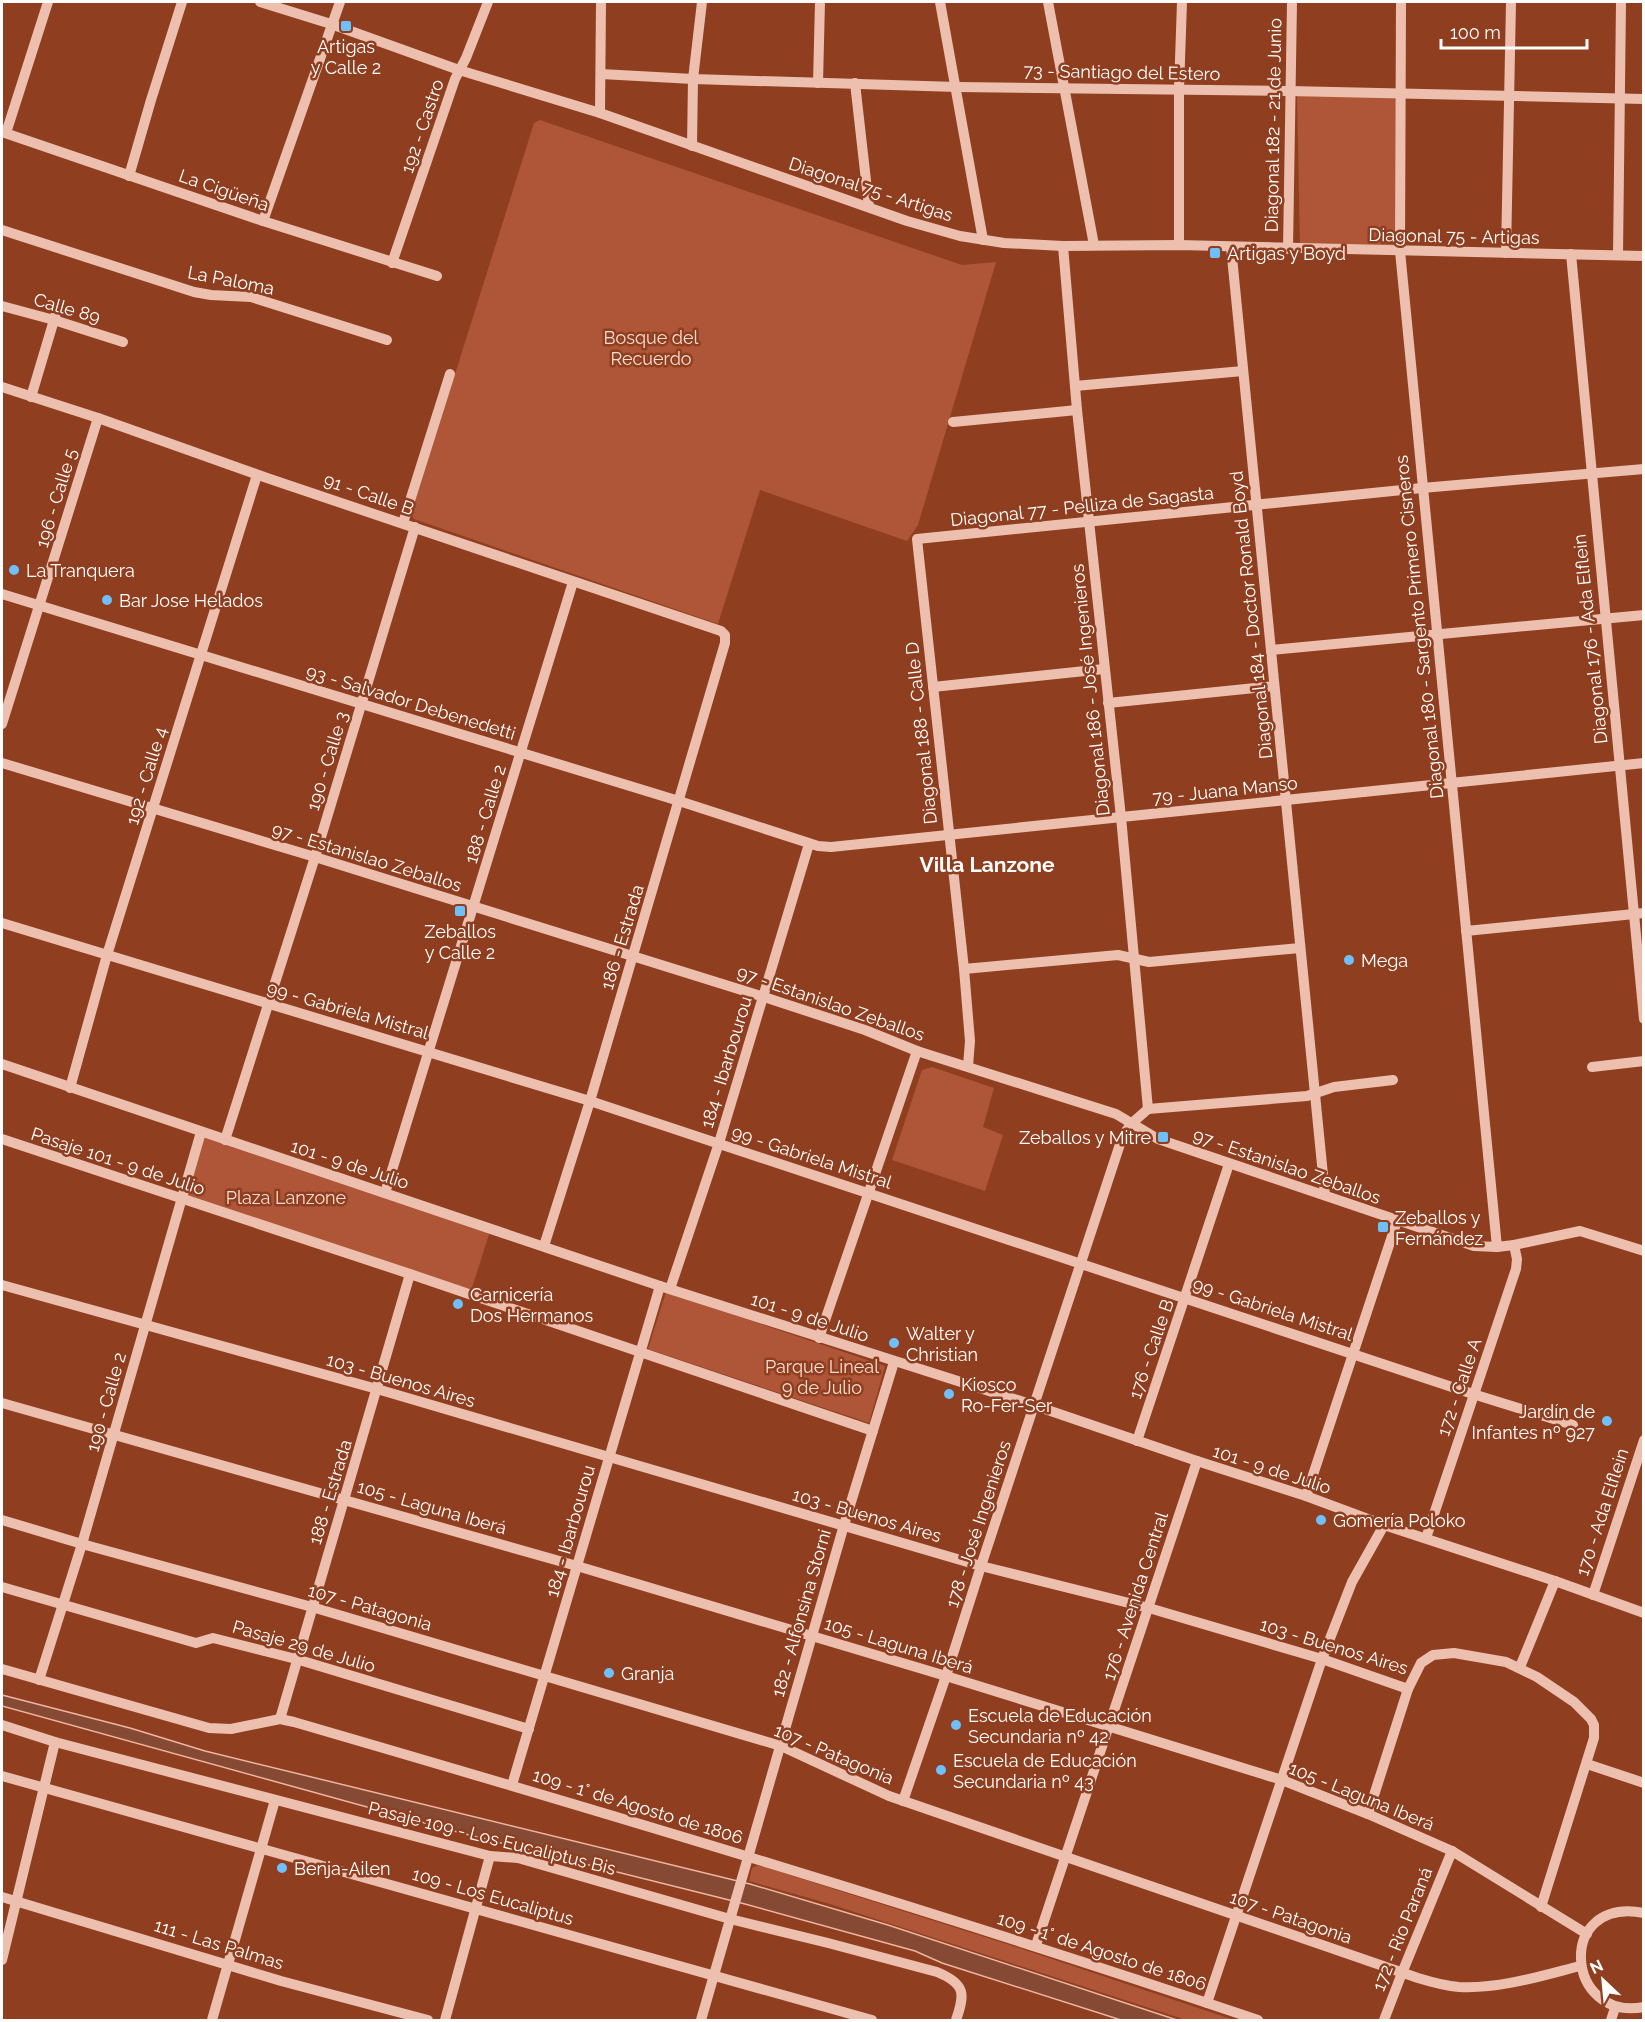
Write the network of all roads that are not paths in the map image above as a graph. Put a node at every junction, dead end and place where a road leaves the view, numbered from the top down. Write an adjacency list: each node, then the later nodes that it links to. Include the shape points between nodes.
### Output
1 (48, 2): 31 (street)
2 (182, 2): 33 (street)
3 (260, 2): 16 (street, Diagonal 75 - Artigas)
4 (340, 2): 16 (street)
5 (488, 2): 17 (street, 192 - Castro)
6 (601, 2): 18 (street)
7 (702, 2): 19 (street)
8 (820, 2): 20 (street)
9 (940, 2): 22 (street)
10 (1048, 2): 23 (street)
11 (1182, 2): 24 (street)
12 (1292, 2): 25 (street, Diagonal 182 - 21 de Junio)
13 (1401, 2): 26 (street, Diagonal 180 - Sargento Primero Cisneros)
14 (1511, 2): 27 (street)
15 (1621, 2): 28 (street)
16 (331, 24): 17 (street, Diagonal 75 - Artigas); 35 (street)
17 (459, 70): 30 (street, Diagonal 75 - Artigas); 48 (street, 192 - Castro)
18 (601, 74): 19 (street, 73 - Santiago del Estero); 30 (street)
19 (693, 79): 20 (street, 73 - Santiago del Estero); 32 (street)
20 (818, 83): 21 (street, 73 - Santiago del Estero)
21 (855, 83): 22 (street, 73 - Santiago del Estero); 34 (street)
22 (957, 87): 23 (street, 73 - Santiago del Estero); 37 (street)
23 (1066, 88): 24 (street, 73 - Santiago del Estero); 38 (street)
24 (1179, 89): 25 (street, 73 - Santiago del Estero); 39 (street)
25 (1289, 91): 26 (street, 73 - Santiago del Estero); 42 (street, Diagonal 182 - 21 de Junio)
26 (1400, 93): 27 (street, 73 - Santiago del Estero); 43 (street, Diagonal 180 - Sargento Primero Cisneros)
27 (1510, 97): 28 (street, 73 - Santiago del Estero); 44 (street)
28 (1620, 98): 29 (street, 73 - Santiago del Estero); 46 (street)
29 (1644, 99)
30 (600, 113): 32 (street, Diagonal 75 - Artigas)
31 (4, 133): 33 (street, La Cigüeña)
32 (692, 146): 34 (street, Diagonal 75 - Artigas)
33 (129, 176): 35 (street, La Cigüeña)
34 (869, 207): 37 (street, Diagonal 75 - Artigas)
35 (263, 221): 48 (street, La Cigüeña)
36 (2, 230): 52 (street, La Paloma, via 194,292 251,297)
37 (983, 240): 40 (street, Diagonal 75 - Artigas)
38 (1094, 245): 39 (street, Diagonal 75 - Artigas); 40 (street, Diagonal 75 - Artigas)
39 (1179, 245): 41 (street, Diagonal 75 - Artigas)
40 (1063, 246): 56 (street, Diagonal 186 - José Ingenieros)
41 (1231, 247): 42 (street, Diagonal 75 - Artigas); 54 (street, Diagonal 184 - Doctor Ronald Boyd)
42 (1288, 249): 43 (street, Diagonal 75 - Artigas)
43 (1400, 251): 44 (street, Diagonal 75 - Artigas); 65 (street, Diagonal 180 - Sargento Primero Cisneros)
44 (1506, 253): 45 (street, Diagonal 75 - Artigas)
45 (1571, 254): 46 (street, Diagonal 75 - Artigas); 64 (street, Diagonal 176 - Ada Elflein)
46 (1618, 255): 47 (street, Diagonal 75 - Artigas)
47 (1644, 256)
48 (392, 262): 49 (street, La Cigüeña)
49 (437, 276)
50 (2, 306): 51 (street, Calle 89)
51 (56, 315): 53 (street, Calle 89); 58 (street)
52 (387, 340)
53 (123, 342)
54 (1243, 370): 56 (street); 66 (street, Diagonal 184 - Doctor Ronald Boyd)
55 (450, 374): 68 (street)
56 (1075, 386): 59 (street, Diagonal 186 - José Ingenieros)
57 (2, 387): 58 (street, 91 - Calle B)
58 (32, 396): 60 (street, 91 - Calle B)
59 (1077, 410): 61 (street); 67 (street, Diagonal 186 - José Ingenieros)
60 (98, 418): 63 (street, 91 - Calle B); 73 (street, 196 - Calle 5)
61 (954, 422)
62 (1644, 469): 64 (street, Diagonal 77 - Pelliza de Sagasta)
63 (257, 474): 68 (street, 91 - Calle B); 79 (street, 192 - Calle 4)
64 (1590, 474): 65 (street, Diagonal 77 - Pelliza de Sagasta); 75 (street, Diagonal 176 - Ada Elflein)
65 (1422, 488): 66 (street, Diagonal 77 - Pelliza de Sagasta); 77 (street, Diagonal 180 - Sargento Primero Cisneros)
66 (1256, 504): 67 (street, Diagonal 77 - Pelliza de Sagasta); 78 (street, Diagonal 184 - Doctor Ronald Boyd)
67 (1088, 521): 70 (street, Diagonal 77 - Pelliza de Sagasta); 80 (street, Diagonal 186 - José Ingenieros)
68 (403, 523): 69 (street, 91 - Calle B)
69 (415, 527): 71 (street, 91 - Calle B); 84 (street, 190 - Calle 3)
70 (917, 539): 82 (street, Diagonal 188 - Calle D)
71 (573, 582): 76 (street, 91 - Calle B); 86 (street, 188 - Calle 2)
72 (2, 594): 73 (street, 93 - Salvador Debenedetti)
73 (39, 606): 79 (street, 93 - Salvador Debenedetti); 85 (street, 196 - Calle 5)
74 (1644, 615): 75 (street)
75 (1604, 619): 77 (street); 89 (street, Diagonal 176 - Ada Elflein)
76 (725, 635): 91 (street, 186 - Estrada)
77 (1437, 635): 78 (street); 90 (street, Diagonal 180 - Sargento Primero Cisneros)
78 (1271, 650): 81 (street, Diagonal 184 - Doctor Ronald Boyd)
79 (201, 654): 84 (street, 93 - Salvador Debenedetti); 93 (street, 192 - Calle 4)
80 (1104, 669): 82 (street); 83 (street, Diagonal 186 - José Ingenieros)
81 (1274, 686): 83 (street); 92 (street, Diagonal 184 - Doctor Ronald Boyd)
82 (933, 687): 95 (street, Diagonal 188 - Calle D)
83 (1108, 703): 94 (street, Diagonal 186 - José Ingenieros)
84 (362, 704): 86 (street, 93 - Salvador Debenedetti); 97 (street, 190 - Calle 3)
85 (2, 724)
86 (521, 753): 91 (street, 93 - Salvador Debenedetti); 98 (street, 188 - Calle 2)
87 (2, 763): 93 (street, 97 - Estanislao Zeballos)
88 (1644, 763): 89 (street, 79 - Juana Manso)
89 (1618, 766): 90 (street, 79 - Juana Manso); 99 (street, Diagonal 176 - Ada Elflein)
90 (1452, 783): 92 (street, 79 - Juana Manso); 101 (street, Diagonal 180 - Sargento Primero Cisneros)
91 (679, 801): 96 (street, 93 - Salvador Debenedetti); 104 (street, 186 - Estrada)
92 (1286, 801): 94 (street, 79 - Juana Manso); 102 (street, Diagonal 184 - Doctor Ronald Boyd)
93 (153, 808): 97 (street, 97 - Estanislao Zeballos); 103 (street, 192 - Calle 4)
94 (1121, 817): 95 (street, 79 - Juana Manso); 105 (street, Diagonal 186 - José Ingenieros)
95 (949, 834): 96 (street, 79 - Juana Manso, via 831,847); 106 (street, Diagonal 188 - Calle D)
96 (809, 844): 107 (street, 184 - Ibarbourou)
97 (315, 857): 98 (street, 97 - Estanislao Zeballos); 108 (street, 190 - Calle 3)
98 (474, 907): 104 (street, 97 - Estanislao Zeballos); 110 (street, 188 - Calle 2)
99 (1639, 913): 101 (street); 109 (street, Diagonal 176 - Ada Elflein)
100 (2, 923): 103 (street, 99 - Gabriela Mistral)
101 (1466, 931): 134 (street, Diagonal 180 - Sargento Primero Cisneros)
102 (1300, 948): 105 (street, via 1149,962); 118 (street, Diagonal 184 - Doctor Ronald Boyd)
103 (107, 955): 108 (street, 99 - Gabriela Mistral); 117 (street, 192 - Calle 4)
104 (633, 957): 107 (street, 97 - Estanislao Zeballos); 119 (street, 186 - Estrada)
105 (1134, 958): 106 (street, via 1118,955); 120 (street, Diagonal 186 - José Ingenieros)
106 (964, 969): 114 (street, Diagonal 188 - Calle D, via 970,1041)
107 (764, 997): 111 (street, 97 - Estanislao Zeballos); 125 (street, 184 - Ibarbourou)
108 (267, 1004): 110 (street, 99 - Gabriela Mistral); 124 (street, 190 - Calle 3)
109 (1644, 1019)
110 (428, 1051): 119 (street, 99 - Gabriela Mistral); 127 (street, 188 - Calle 2)
111 (917, 1051): 114 (street, 97 - Estanislao Zeballos); 128 (street)
112 (1644, 1062): 115 (street)
113 (2, 1064): 117 (street, 101 - 9 de Julio)
114 (968, 1066): 121 (street, 97 - Estanislao Zeballos, via 1116,1114)
115 (1592, 1067)
116 (1393, 1080): 118 (street)
117 (70, 1088): 122 (street, 101 - 9 de Julio)
118 (1314, 1093): 120 (street); 129 (street, Diagonal 184 - Doctor Ronald Boyd)
119 (590, 1101): 125 (street, 99 - Gabriela Mistral); 133 (street, 186 - Estrada)
120 (1148, 1109): 121 (street)
121 (1132, 1123): 126 (street, 97 - Estanislao Zeballos, via 1158,1139); 136 (street, 178 - José Ingenieros, via 1123,1135)
122 (201, 1132): 124 (street, 101 - 9 de Julio); 130 (street, 190 - Calle 2)
123 (2, 1140): 130 (street, Pasaje 101 - 9 de Julio)
124 (225, 1140): 127 (street, 101 - 9 de Julio)
125 (718, 1143): 128 (street, 99 - Gabriela Mistral); 139 (street, 184 - Ibarbourou)
126 (1229, 1164): 129 (street, 97 - Estanislao Zeballos); 140 (street, 176 - Calle B)
127 (385, 1193): 133 (street, 101 - 9 de Julio)
128 (868, 1193): 136 (street, 99 - Gabriela Mistral); 142 (street)
129 (1326, 1194): 131 (street, 97 - Estanislao Zeballos)
130 (181, 1199): 137 (street, Pasaje 101 - 9 de Julio); 141 (street, 190 - Calle 2)
131 (1397, 1221): 134 (street, 97 - Estanislao Zeballos, via 1474,1246); 144 (street)
132 (1514, 1245): 134 (street, 97 - Estanislao Zeballos); 135 (street, 97 - Estanislao Zeballos, via 1580,1231); 147 (street, 172 - Calle A, via 1516,1269)
133 (544, 1246): 139 (street, 101 - 9 de Julio)
134 (1497, 1247)
135 (1643, 1249)
136 (1081, 1264): 140 (street, 99 - Gabriela Mistral); 149 (street, 178 - José Ingenieros)
137 (410, 1274): 143 (street, Pasaje 101 - 9 de Julio); 146 (street, 188 - Estrada)
138 (2, 1285): 141 (street, 103 - Buenos Aires)
139 (665, 1287): 142 (street, 101 - 9 de Julio); 143 (street, 184 - Ibarbourou)
140 (1186, 1298): 144 (street, 99 - Gabriela Mistral); 154 (street, 176 - Calle B)
141 (146, 1326): 146 (street, 103 - Buenos Aires); 152 (street, 190 - Calle 2)
142 (819, 1338): 145 (street, 101 - 9 de Julio)
143 (641, 1351): 151 (street, Pasaje 101 - 9 de Julio); 155 (street, 184 - Ibarbourou)
144 (1353, 1353): 147 (street, 99 - Gabriela Mistral); 157 (street)
145 (894, 1362): 149 (street, 101 - 9 de Julio); 151 (street, 182 - Alfonsina Storni)
146 (377, 1389): 155 (street, 103 - Buenos Aires); 158 (street, 188 - Estrada)
147 (1473, 1394): 150 (street, 99 - Gabriela Mistral); 162 (street, 172 - Calle A)
148 (2, 1403): 152 (street, 105 - Laguna Iberá)
149 (1033, 1406): 154 (street, 101 - 9 de Julio); 165 (street, 178 - José Ingenieros)
150 (1573, 1425)
151 (873, 1431): 160 (street, 182 - Alfonsina Storni)
152 (114, 1434): 158 (street, 105 - Laguna Iberá); 163 (street, 190 - Calle 2)
153 (1644, 1440): 168 (street, 170 - Ada Elflein)
154 (1137, 1441): 156 (street, 101 - 9 de Julio)
155 (609, 1456): 160 (street, 103 - Buenos Aires); 164 (street, 184 - Ibarbourou)
156 (1197, 1461): 157 (street, 101 - 9 de Julio); 171 (street, 176 - Avenida Central)
157 (1306, 1496): 161 (street, 101 - 9 de Julio)
158 (345, 1499): 164 (street, 105 - Laguna Iberá); 170 (street, 188 - Estrada)
159 (2, 1520): 163 (street, 107 - Patagonia)
160 (844, 1525): 165 (street, 103 - Buenos Aires); 173 (street, 182 - Alfonsina Storni)
161 (1384, 1525): 162 (street, 101 - 9 de Julio); 175 (street, via 1352,1582)
162 (1426, 1538): 166 (street, 101 - 9 de Julio)
163 (82, 1544): 169 (street, 190 - Calle 2); 170 (street, 107 - Patagonia)
164 (577, 1566): 173 (street, 105 - Laguna Iberá); 178 (street, 184 - Ibarbourou)
165 (981, 1566): 171 (street, 103 - Buenos Aires); 179 (street, 178 - José Ingenieros)
166 (1555, 1581): 168 (street, 101 - 9 de Julio); 176 (street)
167 (2, 1587): 169 (street, Pasaje 29 de Julio)
168 (1593, 1595): 172 (street, 101 - 9 de Julio)
169 (63, 1603): 174 (street, Pasaje 29 de Julio, via 196,1643 213,1638); 180 (street, 190 - Calle 2)
170 (312, 1606): 174 (street, 188 - Estrada); 178 (street, 107 - Patagonia)
171 (1149, 1608): 175 (street, 103 - Buenos Aires); 184 (street, 176 - Avenida Central)
172 (1644, 1613)
173 (812, 1636): 179 (street, 105 - Laguna Iberá); 187 (street, 182 - Alfonsina Storni)
174 (296, 1659): 182 (street, 188 - Estrada); 185 (street, Pasaje 29 de Julio)
175 (1322, 1659): 181 (street, 103 - Buenos Aires); 190 (street)
176 (1520, 1667): 181 (street, 103 - Buenos Aires, via 1445,1653 1421,1663); 188 (street, 103 - Buenos Aires, via 1574,1702 1591,1719 1594,1738)
177 (2, 1669): 180 (street, 109 - 1° de Agosto de 1806)
178 (546, 1676): 185 (street, 184 - Ibarbourou); 187 (street, 107 - Patagonia)
179 (946, 1676): 184 (street, 105 - Laguna Iberá); 195 (street, 178 - José Ingenieros)
180 (39, 1680): 182 (street, 109 - 1° de Agosto de 1806, via 209,1728 231,1730)
181 (1408, 1689): 196 (street)
182 (280, 1719): 192 (street, 109 - 1° de Agosto de 1806)
183 (2, 1725): 186 (street, Pasaje 109 - Los Eucaliptus Bis)
184 (1109, 1728): 190 (street, 105 - Laguna Iberá); 201 (street, 176 - Avenida Central)
185 (529, 1729): 192 (street, 184 - Ibarbourou)
186 (55, 1742): 193 (street); 194 (street, Pasaje 109 - Los Eucaliptus Bis)
187 (781, 1746): 195 (street, 107 - Patagonia); 200 (street, 182 - Alfonsina Storni)
188 (1587, 1764): 191 (street); 204 (street, 103 - Buenos Aires)
189 (2, 1776): 193 (street, 109 - Los Eucaliptus)
190 (1282, 1780): 196 (street, 105 - Laguna Iberá); 207 (street)
191 (1644, 1783)
192 (512, 1785): 200 (street, 109 - 1° de Agosto de 1806)
193 (44, 1787): 197 (street, 109 - Los Eucaliptus); 203 (street)
194 (275, 1800): 197 (street); 199 (street, Pasaje 109 - Los Eucaliptus Bis)
195 (903, 1801): 201 (street, 107 - Patagonia)
196 (1368, 1814): 198 (street, 105 - Laguna Iberá)
197 (261, 1848): 205 (street, 109 - Los Eucaliptus); 212 (street)
198 (1452, 1851): 204 (street, 105 - Laguna Iberá); 214 (street, 172 - Rio Paraná)
199 (490, 1856): 205 (street); 208 (street, Pasaje 109 - Los Eucaliptus Bis, via 518,1858)
200 (749, 1856): 208 (street, 182 - Alfonsina Storni); 210 (street, 109 - 1° de Agosto de 1806)
201 (1065, 1857): 207 (street, 107 - Patagonia); 210 (street, 176 - Avenida Central)
202 (2, 1897): 203 (street, 111 - Las Palmas)
203 (17, 1900): 211 (street); 212 (street, 111 - Las Palmas)
204 (1541, 1907): 209 (street, 105 - Laguna Iberá)
205 (477, 1908): 215 (street, 109 - Los Eucaliptus); 221 (street)
206 (1644, 1913): 209 (street, via 1626,1911 1607,1916)
207 (1237, 1916): 214 (street, 107 - Patagonia); 216 (street)
208 (730, 1919): 215 (street, 182 - Alfonsina Storni); 224 (street, Pasaje 109 - Los Eucaliptus Bis, via 937,1972 956,1984 963,1999)
209 (1587, 1934): 213 (street)
210 (1036, 1945): 216 (street, 109 - 1° de Agosto de 1806)
211 (2, 1960)
212 (228, 1965): 219 (street); 220 (street, 111 - Las Palmas)
213 (1580, 1966): 214 (street, 107 - Patagonia, via 1475,1987 1446,1985); 218 (street, via 1590,1991)
214 (1402, 1973): 226 (street, 172 - Rio Paraná)
215 (714, 1975): 222 (street, 182 - Alfonsina Storni); 223 (street, 109 - Los Eucaliptus)
216 (1207, 2003): 225 (street, 109 - 1° de Agosto de 1806)
217 (1644, 2007): 218 (street)
218 (1615, 2008): 227 (street)
219 (212, 2020)
220 (428, 2020)
221 (446, 2020)
222 (701, 2020)
223 (872, 2020)
224 (956, 2020)
225 (1258, 2020)
226 (1384, 2020)
227 (1611, 2020)

